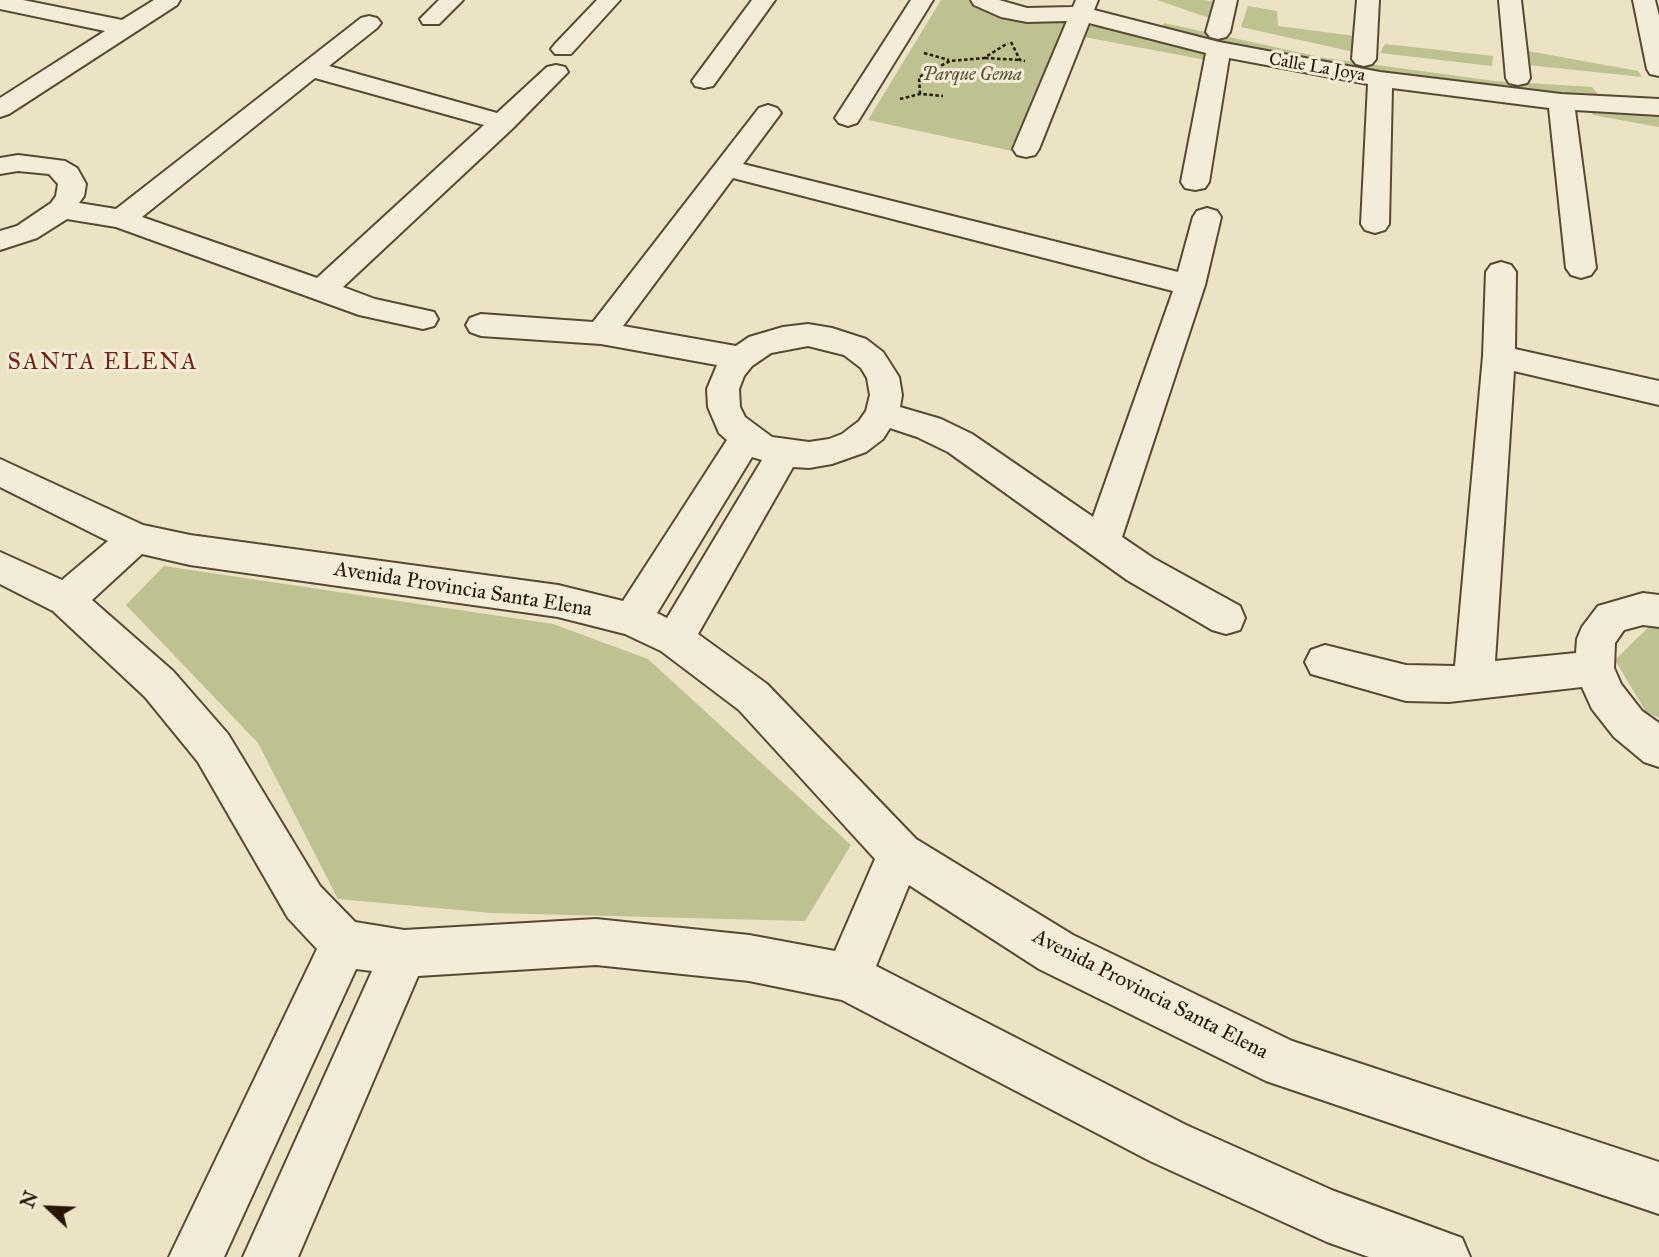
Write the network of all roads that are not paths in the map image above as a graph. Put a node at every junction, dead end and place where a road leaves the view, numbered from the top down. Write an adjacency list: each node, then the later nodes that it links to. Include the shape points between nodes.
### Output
1 (169, 0): 17 (street)
2 (452, 0): 14 (street)
3 (609, 0): 31 (street)
4 (764, 0): 23 (street)
5 (922, 0): 30 (street)
6 (982, 0): 13 (street, Calle La Joya, via 1027,15)
7 (1112, 0): 16 (street, Calle La Joya)
8 (1226, 0): 18 (street)
9 (1368, 0): 20 (street)
10 (1510, 0): 22 (street)
11 (1644, 0): 21 (street)
12 (0, 2): 17 (street)
13 (1084, 7): 16 (street, Calle La Joya); 32 (street)
14 (430, 19)
15 (369, 23): 19 (street)
16 (1147, 23): 18 (street, Calle La Joya)
17 (126, 28): 28 (street)
18 (1219, 41): 20 (street, Calle La Joya); 35 (street)
19 (311, 69): 31 (street); 38 (street)
20 (1372, 69): 22 (street, Calle La Joya); 26 (street, Calle La Joya); 39 (street)
21 (1659, 69)
22 (1518, 78): 25 (street, Calle La Joya)
23 (704, 81)
24 (1659, 87): 25 (street, Calle La Joya)
25 (1606, 95): 26 (street, Calle La Joya); 27 (street, Calle La Joya)
26 (1561, 102): 41 (street)
27 (1659, 107)
28 (0, 109)
29 (768, 113): 34 (street)
30 (848, 118)
31 (504, 123): 44 (street)
32 (1026, 149)
33 (0, 166): 36 (street, via 56,166 72,184 71,196)
34 (727, 168): 43 (street); 47 (street)
35 (1195, 182)
36 (61, 209): 38 (street); 40 (street, via 27,232)
37 (1207, 217): 43 (street)
38 (121, 219): 44 (street)
39 (1375, 224)
40 (0, 241)
41 (1581, 268)
42 (1501, 272): 48 (street)
43 (1190, 285): 56 (street)
44 (321, 291): 45 (street)
45 (423, 319)
46 (481, 325): 47 (street)
47 (601, 333): 49 (street)
48 (1499, 355): 50 (street); 65 (street)
49 (741, 358): 51 (street, via 761,345 808,335 855,347 872,360 883,377); 52 (street, via 729,372 723,398 731,424)
50 (1659, 393)
51 (882, 414): 53 (street, via 854,443 820,453); 56 (street, via 960,443)
52 (746, 438): 53 (street); 61 (street)
53 (784, 453): 62 (street)
54 (0, 472): 55 (street, Avenida Provincia Santa Elena)
55 (136, 538): 58 (street); 61 (street, Avenida Provincia Santa Elena, via 190,550 558,601)
56 (1102, 541): 60 (street, via 1140,569)
57 (0, 567): 58 (street)
58 (66, 600): 68 (street, via 159,684 213,748 304,902)
59 (1659, 611): 64 (street, via 1643,609 1612,617 1596,639)
60 (1226, 618)
61 (632, 620): 62 (street, Avenida Provincia Santa Elena)
62 (675, 639): 67 (street, Avenida Provincia Santa Elena, via 753,697)
63 (1325, 662): 65 (street, via 1406,683)
64 (1594, 668): 65 (street); 66 (street, via 1606,696 1628,724)
65 (1474, 681)
66 (1659, 748)
67 (900, 854): 70 (street); 71 (street, Avenida Provincia Santa Elena, via 1056,951 1284,1063)
68 (344, 944): 69 (street); 72 (street)
69 (404, 953): 70 (street, via 596,942 748,958); 73 (street)
70 (848, 977): 74 (street, via 1168,1143 1327,1215)
71 (1659, 1188)
72 (196, 1257)
73 (270, 1257)
74 (1443, 1257)

